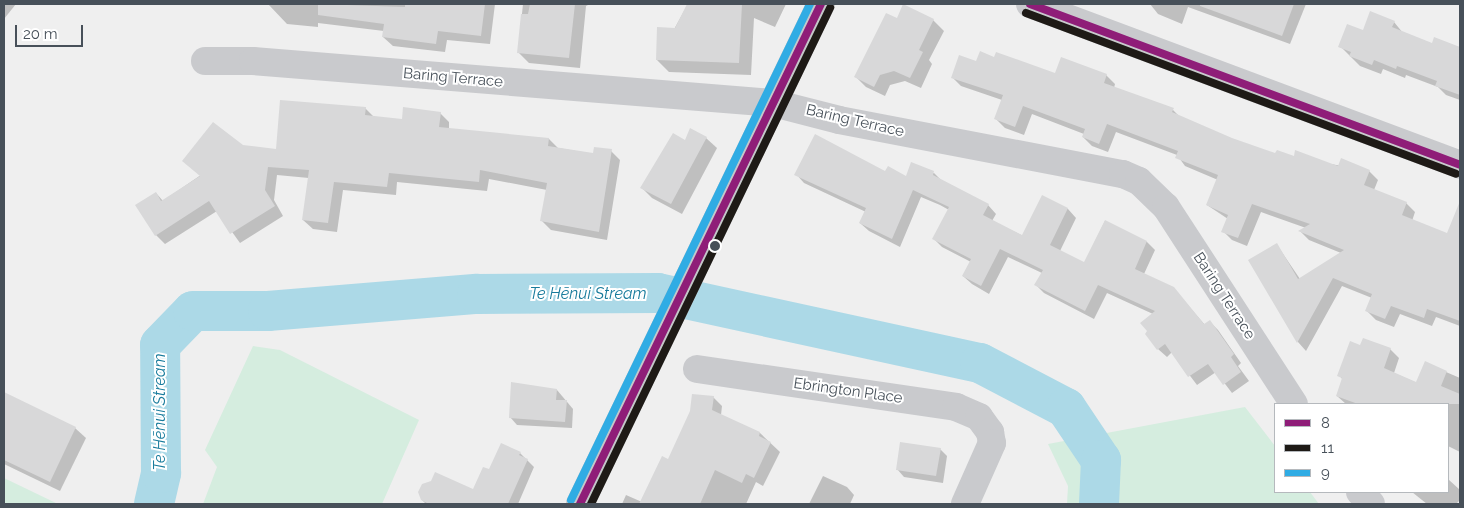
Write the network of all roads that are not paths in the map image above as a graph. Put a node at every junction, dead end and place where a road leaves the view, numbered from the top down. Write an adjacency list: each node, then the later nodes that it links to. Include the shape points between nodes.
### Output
1 (821, 4): 4 (main road)
2 (1030, 4): 5 (street)
3 (205, 61): 4 (street, Baring Terrace, via 253,61)
4 (773, 103): 7 (street, Baring Terrace, via 839,120 1123,174 1139,181 1166,207); 9 (main road)
5 (1460, 165)
6 (696, 369): 10 (street, Ebrington Place, via 956,407 979,417 990,432 992,443)
7 (1293, 403)
8 (1361, 493): 11 (street)
9 (580, 504)
10 (965, 504)
11 (1371, 504)

